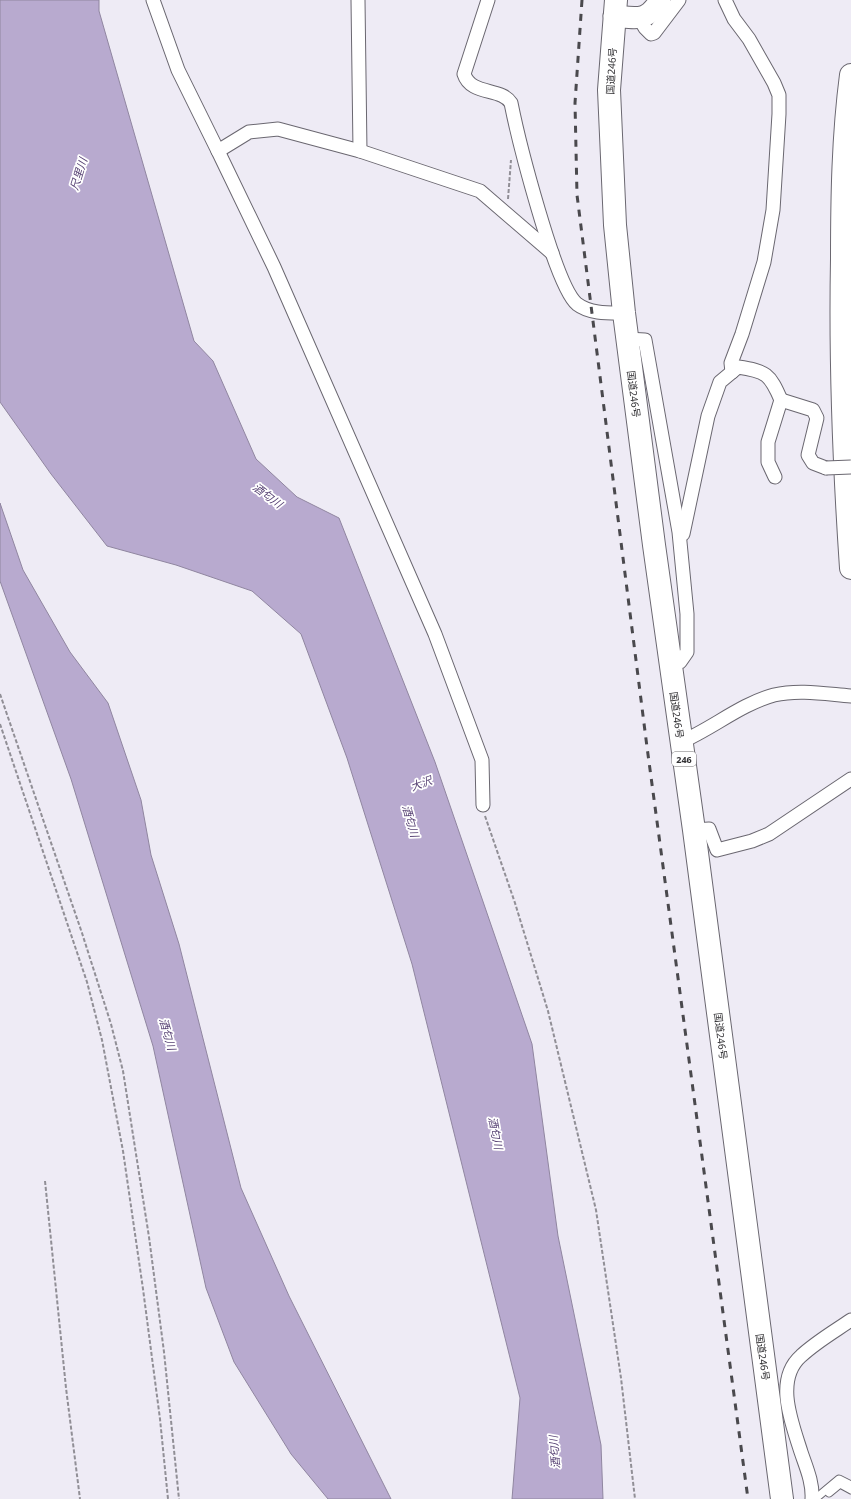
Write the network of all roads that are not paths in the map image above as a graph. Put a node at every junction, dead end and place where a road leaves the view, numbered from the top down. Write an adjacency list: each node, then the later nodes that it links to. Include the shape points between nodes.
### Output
1 (153, 0): 10 (street, via 178,70)
2 (358, 0): 11 (street)
3 (488, 0): 12 (street, via 464,74 473,86 505,98 511,103)
4 (660, 0): 8 (main road, via 651,14)
5 (679, 0): 8 (street, via 654,33 651,34 645,28)
6 (725, 0): 15 (street, via 779,95 772,218 764,262 731,364)
7 (615, 8): 8 (main road); 13 (highway, 国道246号 / 246, via 610,98 615,225)
8 (639, 18)
9 (851, 75): 20 (highway, via 845,146 841,304 843,434)
10 (218, 151): 11 (street, via 248,132 278,128); 25 (street, via 274,267 434,634 482,760)
11 (360, 151): 12 (street, via 480,191)
12 (552, 252): 13 (street, via 569,293 576,303 591,310)
13 (624, 313): 14 (highway, 国道246号 / 246)
14 (628, 339): 19 (street, via 645,340); 21 (highway, 国道246号 / 246)
15 (732, 372): 16 (street, via 738,367 768,376); 19 (street, via 720,382 708,416 684,533)
16 (781, 400): 17 (street, bridge, via 813,410 817,418 808,455 813,463 826,468); 18 (street, via 768,442 768,462)
17 (851, 467)
18 (775, 476)
19 (679, 538): 21 (street, via 687,614 687,652 680,662)
20 (851, 568)
21 (670, 664): 23 (highway, 国道246号 / 246)
22 (851, 696): 23 (street, via 795,692 776,695 755,701)
23 (681, 742): 26 (highway, 国道246号 / 246)
24 (851, 779): 26 (street, via 769,834 752,841 717,850 709,829)
25 (483, 806)
26 (694, 830): 30 (highway, 国道246号 / 246)
27 (851, 1320): 31 (street, via 800,1356 789,1372 786,1396 794,1431 813,1488)
28 (851, 1485): 32 (lane, via 839,1479)
29 (851, 1490): 33 (lane, via 840,1484)
30 (782, 1499)
31 (812, 1499)
32 (816, 1499)
33 (821, 1499)

